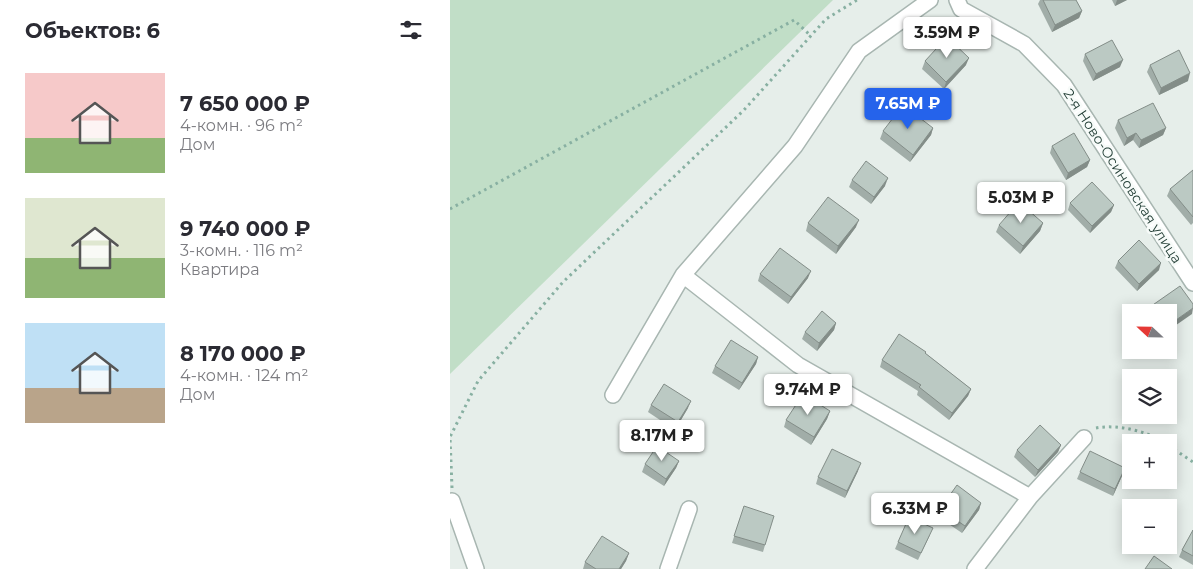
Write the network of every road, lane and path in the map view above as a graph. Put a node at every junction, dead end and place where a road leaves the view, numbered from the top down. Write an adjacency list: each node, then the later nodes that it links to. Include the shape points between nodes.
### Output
1 (857, 0): 4 (path, via 826,19)
2 (930, 0): 6 (street, via 859,52 796,146)
3 (957, 0): 7 (street, 2-я Ново-Осиновская улица, via 961,9 1024,44 1064,85)
4 (811, 36): 5 (path, via 794,20); 14 (path, via 744,110 563,282 478,381 450,437)
5 (450, 210)
6 (683, 276): 8 (street); 13 (street, via 798,365)
7 (1193, 283)
8 (613, 395)
9 (1145, 434): 10 (path, via 1115,427 1096,427)
10 (1084, 438): 13 (street)
11 (1177, 451): 12 (path)
12 (1193, 462)
13 (1030, 497): 18 (street)
14 (451, 502): 16 (street)
15 (690, 509): 17 (street)
16 (476, 569)
17 (668, 569)
18 (975, 569)

